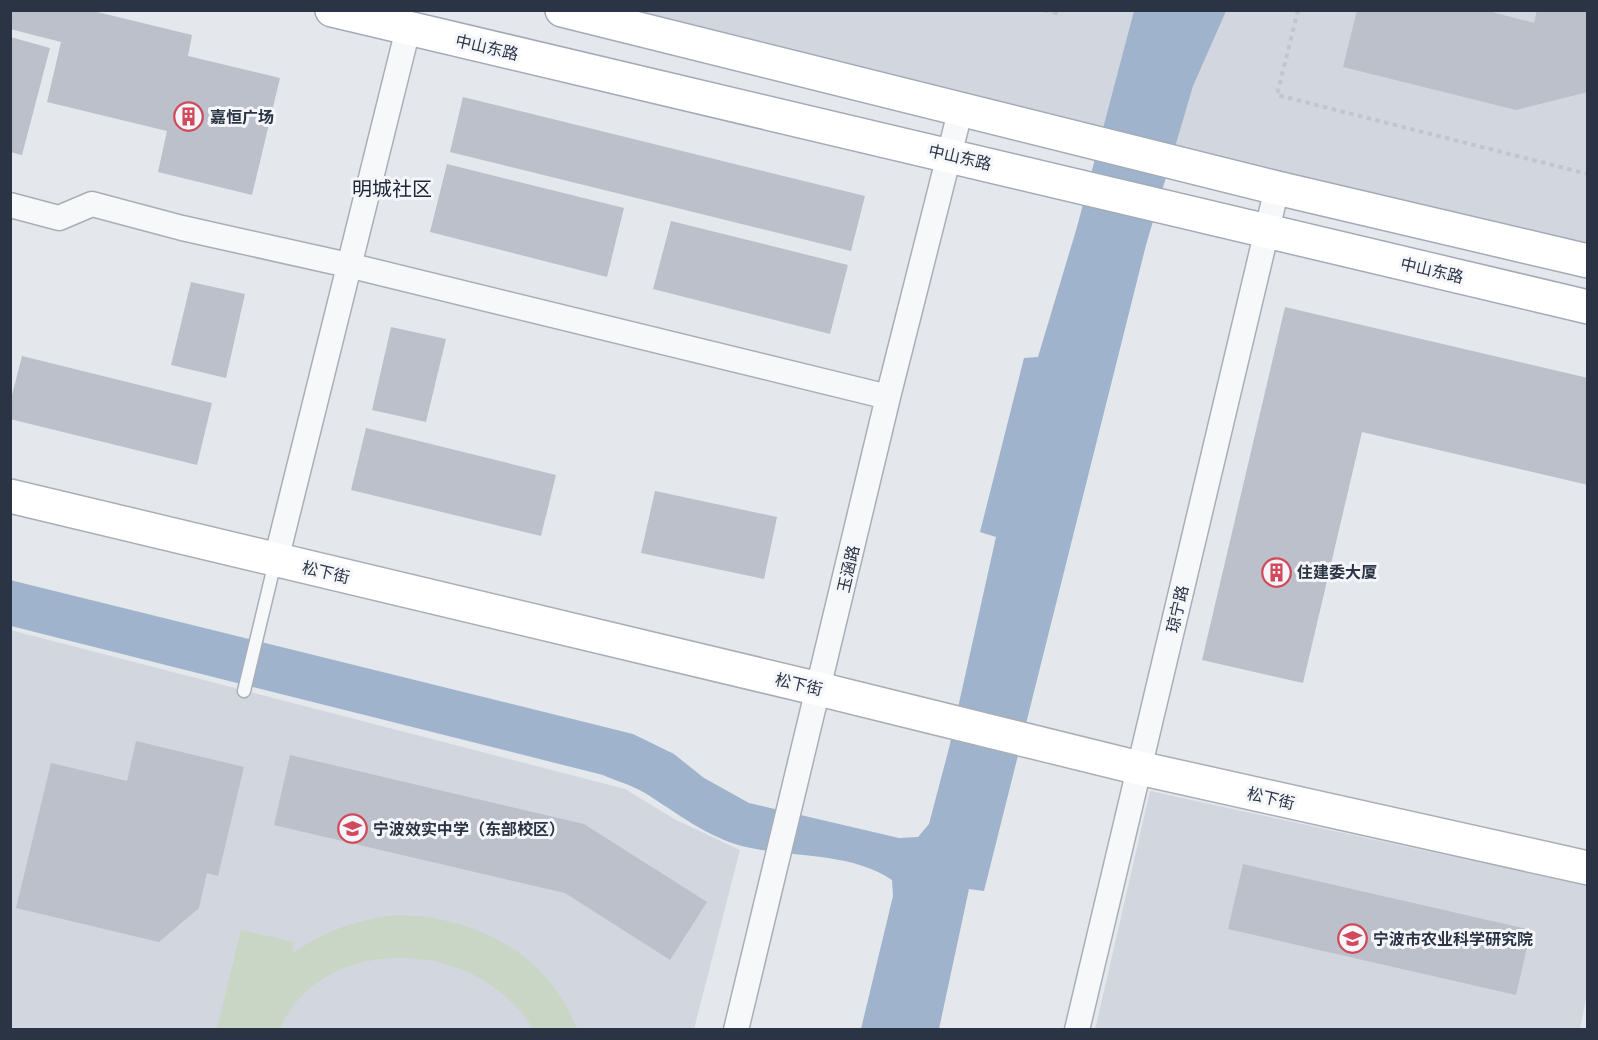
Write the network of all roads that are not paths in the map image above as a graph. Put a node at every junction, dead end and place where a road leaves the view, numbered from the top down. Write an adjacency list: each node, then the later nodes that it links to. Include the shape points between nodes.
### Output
1 (332, 10): 3 (main road, 中山东路)
2 (562, 10): 4 (main road)
3 (408, 29): 5 (main road, 中山东路); 10 (street)
4 (961, 108): 5 (street, 玉涵路); 6 (main road)
5 (950, 155): 8 (main road, 中山东路); 12 (street, 玉涵路)
6 (1277, 188): 8 (street, 琼宁路); 9 (main road)
7 (10, 205): 10 (street, via 59,218 92,204)
8 (1266, 232): 11 (main road, 中山东路); 17 (street, 琼宁路)
9 (1587, 261)
10 (348, 265): 12 (street); 14 (street)
11 (1587, 307)
12 (888, 397): 15 (street, 玉涵路)
13 (10, 496): 14 (main road, 松下街)
14 (276, 560): 15 (main road, 松下街); 16 (lane)
15 (819, 689): 17 (main road, 松下街); 19 (street, 玉涵路)
16 (244, 691)
17 (1139, 768): 18 (main road, 松下街); 20 (street, 琼宁路)
18 (1587, 868)
19 (736, 1029)
20 (1077, 1029)

